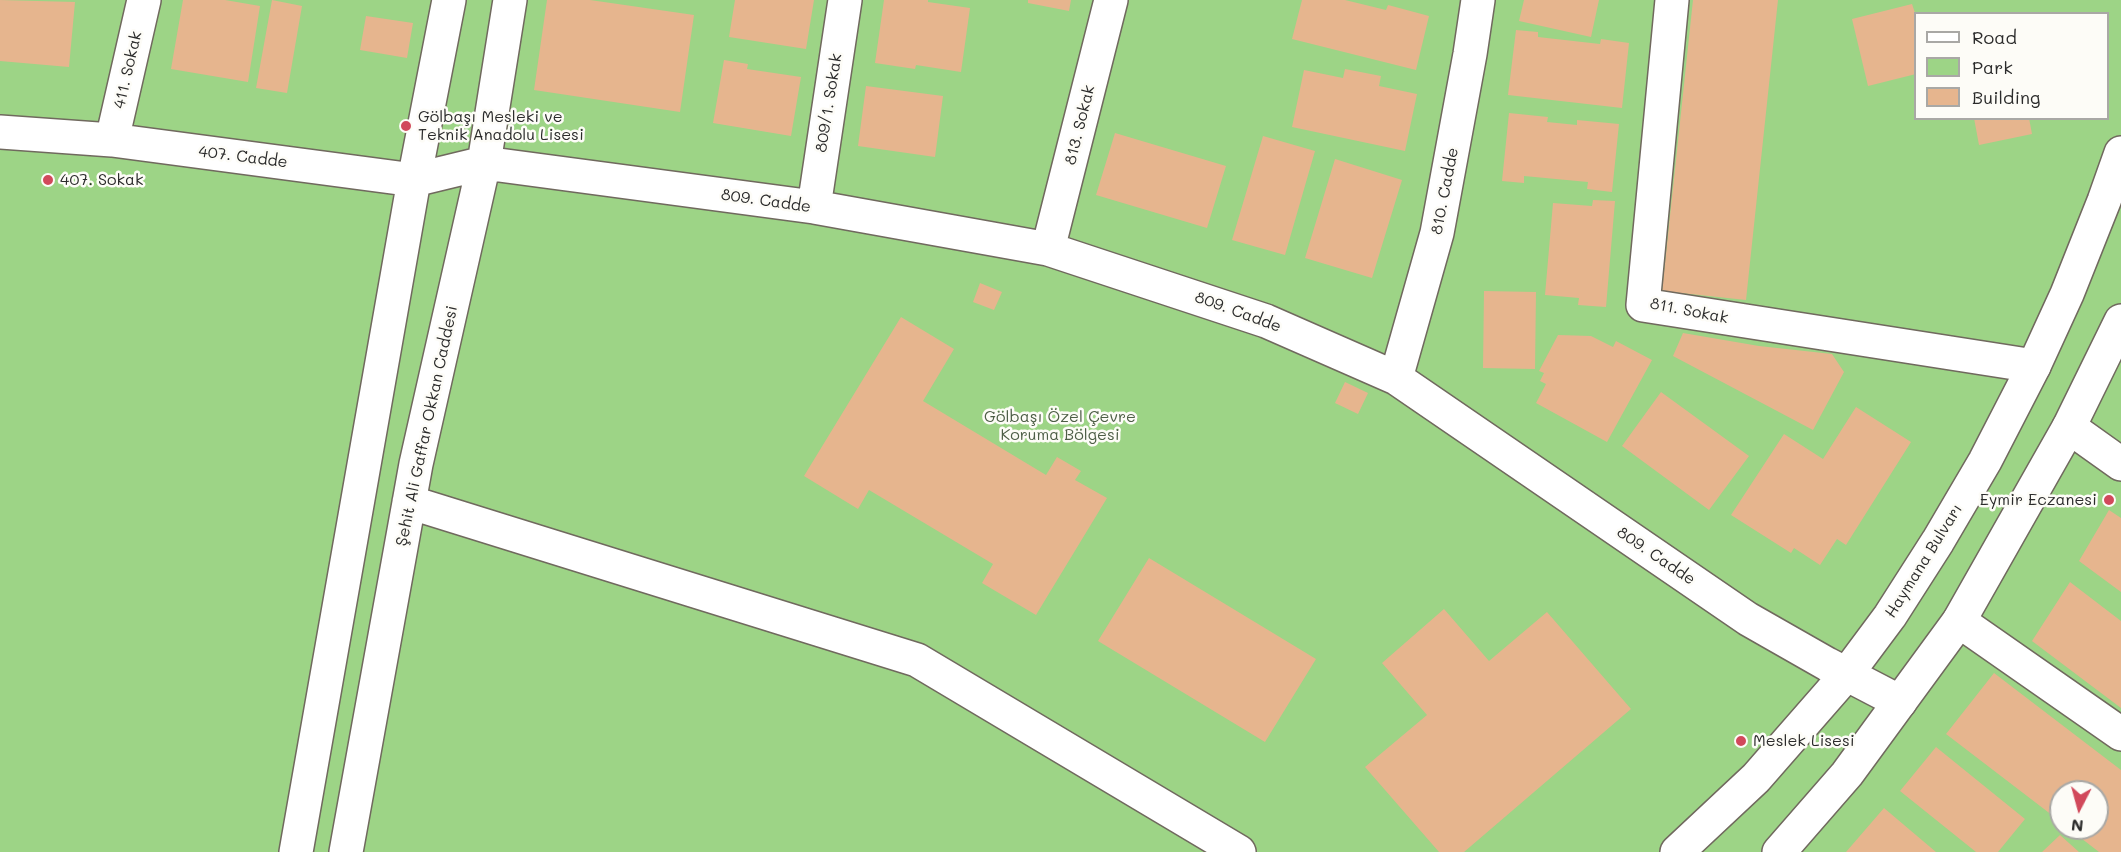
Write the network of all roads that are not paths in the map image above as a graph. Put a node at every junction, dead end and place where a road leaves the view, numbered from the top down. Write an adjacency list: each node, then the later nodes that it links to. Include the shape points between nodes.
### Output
1 (144, 0): 9 (main road, 411. Sokak)
2 (448, 0): 12 (main road)
3 (510, 0): 11 (main road, Şehit Ali Gaffar Okkan Caddesi)
4 (845, 0): 13 (main road, 809/1. Sokak)
5 (1111, 0): 14 (main road, 813. Sokak)
6 (1478, 0): 17 (main road, 810. Cadde, via 1437,233)
7 (1672, 0): 16 (main road, 811. Sokak, via 1643,305)
8 (0, 132): 9 (main road, 407. Cadde)
9 (112, 140): 12 (main road, 407. Cadde)
10 (2121, 153): 16 (main road, Haymana Bulvarı, via 2067,294)
11 (484, 163): 12 (main road, 407. Cadde); 13 (main road, 809. Cadde); 20 (main road, Şehit Ali Gaffar Okkan Caddesi)
12 (414, 180): 25 (main road)
13 (813, 207): 14 (main road, 809. Cadde)
14 (1048, 249): 17 (main road, 809. Cadde, via 1266,321)
15 (2121, 321): 18 (main road)
16 (2034, 366): 22 (main road, Haymana Bulvarı, via 1938,541)
17 (1396, 378): 22 (main road, 809. Cadde, via 1748,619)
18 (2068, 427): 19 (main road); 21 (main road)
19 (2121, 464)
20 (409, 501): 26 (main road, Şehit Ali Gaffar Okkan Caddesi); 27 (main road, via 917,660)
21 (1959, 621): 23 (main road); 24 (main road)
22 (1846, 675): 23 (main road, 809. Cadde); 28 (main road, Haymana Bulvarı, via 1756,778)
23 (1900, 702): 29 (main road, via 1846,774)
24 (2121, 734)
25 (296, 852)
26 (346, 852)
27 (1239, 852)
28 (1677, 852)
29 (1779, 852)

